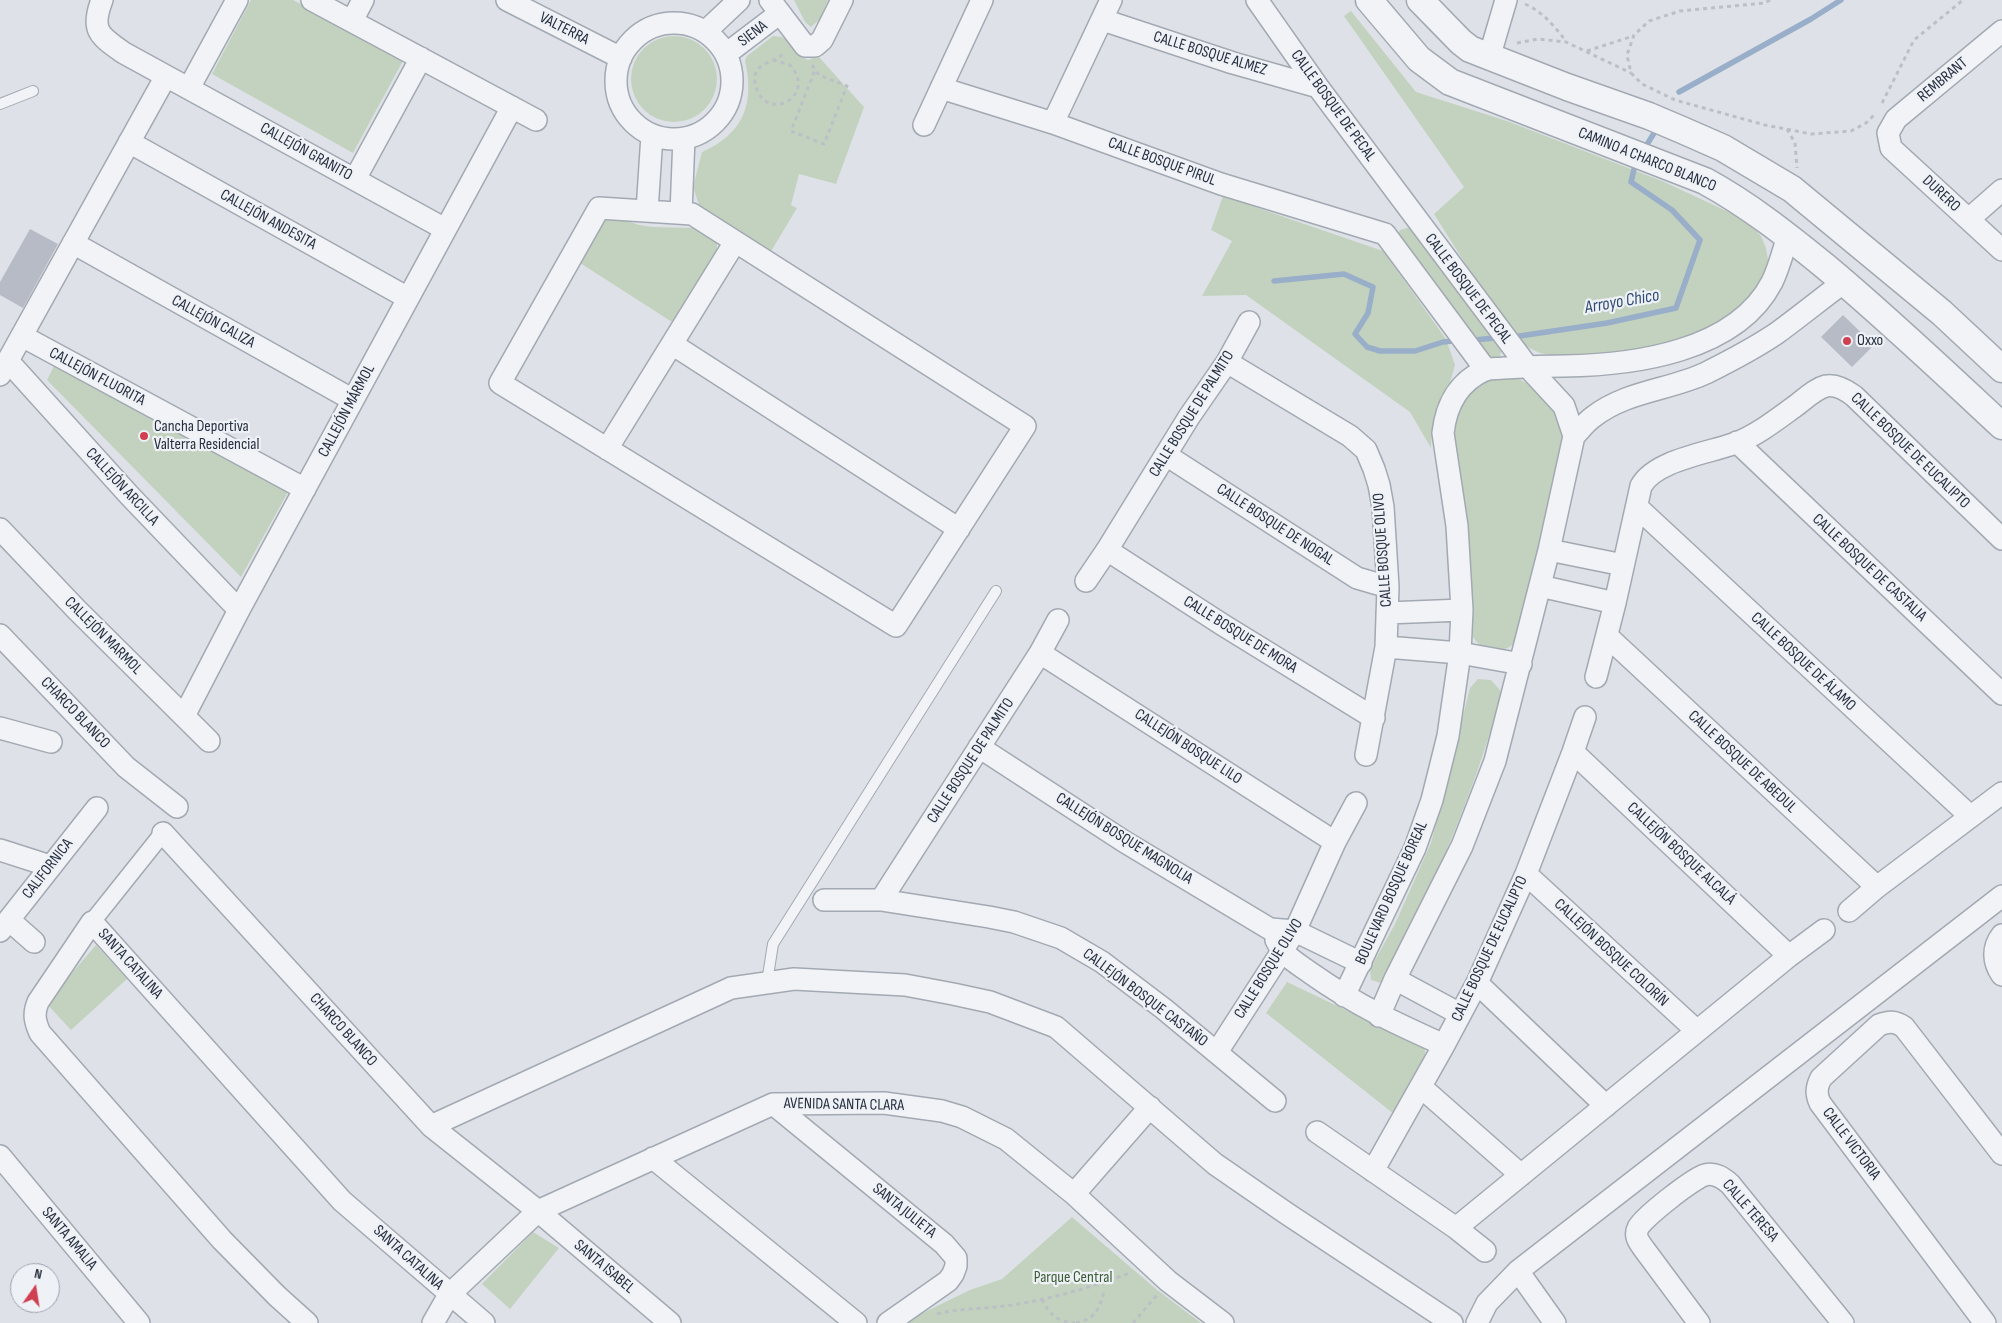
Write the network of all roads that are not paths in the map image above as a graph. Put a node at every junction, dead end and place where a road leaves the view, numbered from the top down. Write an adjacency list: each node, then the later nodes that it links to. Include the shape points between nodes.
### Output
1 (102, 0): 23 (street, via 96,18 97,31 124,53)
2 (237, 0): 25 (street)
3 (362, 0): 16 (street)
4 (507, 0): 21 (street, VALTERRA)
5 (738, 0): 18 (street, SIENA)
6 (842, 0): 14 (street, SIENA, via 822,40 815,46 805,46)
7 (982, 0): 26 (street)
8 (1111, 0): 15 (street)
9 (1257, 0): 24 (street, CALLE BOSQUE DE PECAL)
10 (1368, 0): 39 (street, CAMINO A CHARCO BLANCO, via 1419,59 1450,82)
11 (1420, 0): 22 (street, via 1461,42)
12 (317, 1): 16 (street)
13 (1514, 2): 22 (street)
14 (775, 6): 19 (street, SIENA)
15 (1102, 20): 24 (street, CALLE BOSQUE ALMEZ); 31 (street)
16 (352, 21): 20 (street)
17 (2002, 31): 33 (street, REMBRANT, via 1896,119)
18 (706, 32): 19 (street); 21 (street, via 677,23 657,26 632,42)
19 (726, 54): 35 (street, via 732,73 728,103 710,127)
20 (421, 58): 29 (street); 38 (street)
21 (621, 58): 34 (street, via 616,78 623,107 635,124)
22 (1489, 58): 37 (street, via 1649,116)
23 (166, 76): 25 (street, CALLEJÓN GRANITO); 36 (street)
24 (1318, 87): 42 (street, CALLE BOSQUE DE PECAL)
25 (189, 88): 38 (street, CALLEJÓN GRANITO)
26 (941, 88): 31 (street, CALLE BOSQUE PIRUL); 32 (street)
27 (32, 91): 28 (lane)
28 (0, 104)
29 (512, 107): 30 (street); 45 (street, CALLEJÓN MÁRMOL)
30 (536, 120)
31 (1053, 123): 46 (street, CALLE BOSQUE PIRUL, via 1221,184)
32 (924, 125)
33 (1888, 133): 44 (street, DURERO, via 1891,148)
34 (652, 134): 35 (street); 41 (street)
35 (684, 138): 43 (street)
36 (129, 142): 49 (street); 52 (street, CALLEJÓN ANDESITA)
37 (1723, 148): 39 (street); 53 (street, via 1792,189)
38 (355, 179): 45 (street, CALLEJÓN GRANITO)
39 (1705, 181): 47 (street, CAMINO A CHARCO BLANCO, via 1735,197)
40 (2002, 190): 44 (street)
41 (647, 211): 43 (street); 67 (street, via 599,208 500,383)
42 (1410, 211): 46 (street); 59 (street, CALLE BOSQUE DE PECAL)
43 (681, 213): 48 (street, via 692,214)
44 (1969, 219): 50 (street, DURERO)
45 (445, 229): 52 (street, CALLEJÓN MÁRMOL)
46 (1385, 234): 61 (street, CALLE BOSQUE DE PECAL)
47 (1788, 236): 51 (street, CAMINO A CHARCO BLANCO); 59 (street, via 1772,282 1762,297 1742,317 1714,337 1676,352 1602,366)
48 (735, 242): 56 (street); 72 (street, via 1025,426)
49 (73, 243): 55 (street); 63 (street, CALLEJÓN CALIZA)
50 (2002, 250)
51 (1844, 282): 57 (street, CAMINO A CHARCO BLANCO); 65 (street, via 1776,334 1736,357 1704,374 1611,405)
52 (408, 298): 63 (street, CALLEJÓN MÁRMOL)
53 (1942, 313): 57 (street); 62 (street)
54 (1249, 322): 58 (street, CALLE BOSQUE DE PALMITO)
55 (22, 336): 60 (street); 69 (street, CALLEJÓN FLUORITA)
56 (672, 344): 67 (street); 72 (street)
57 (1915, 345): 64 (street, CAMINO A CHARCO BLANCO)
58 (1227, 362): 68 (street, CALLE BOSQUE DE PALMITO); 79 (street, CALLE BOSQUE OLIVO, via 1350,436 1366,450 1374,468 1383,507)
59 (1527, 366): 61 (street); 65 (street, via 1564,406)
60 (4, 368): 82 (street, CALLEJÓN ARCILLA)
61 (1486, 370): 83 (street, BOULEVARD BOSQUE BOREAL, via 1457,391 1444,418 1443,433 1457,526)
62 (2002, 370)
63 (353, 400): 69 (street, CALLEJÓN MÁRMOL)
64 (2002, 426)
65 (1574, 436): 75 (street)
66 (1737, 442): 70 (street, CALLE BOSQUE DE EUCALIPTO, via 1653,472 1641,486); 73 (street, CALLE BOSQUE DE EUCALIPTO, via 1771,424 1825,386 1846,390); 93 (street, CALLE BOSQUE DE CASTALIA)
67 (607, 449): 72 (street, via 896,626)
68 (1166, 455): 74 (street, CALLE BOSQUE DE PALMITO); 79 (street, CALLE BOSQUE DE NOGAL, via 1357,578)
69 (305, 489): 82 (street, CALLEJÓN MÁRMOL)
70 (1637, 508): 76 (street, CALLE BOSQUE DE EUCALIPTO); 107 (street, CALLE BOSQUE DE ÁLAMO)
71 (0, 528): 94 (street, CALLEJÓN MARMOL)
72 (959, 529)
73 (2002, 539)
74 (1107, 550): 77 (street, CALLE BOSQUE DE PALMITO); 96 (street, CALLE BOSQUE DE MORA, via 1223,626)
75 (1549, 550): 76 (street); 78 (street)
76 (1623, 565): 81 (street, CALLE BOSQUE DE EUCALIPTO)
77 (1086, 581)
78 (1540, 586): 81 (street); 91 (street)
79 (1388, 587): 84 (street, CALLE BOSQUE OLIVO)
80 (996, 591): 130 (lane, via 773,944)
81 (1615, 603): 87 (street, CALLE BOSQUE DE EUCALIPTO)
82 (239, 610): 94 (street, CALLEJÓN MÁRMOL)
83 (1462, 610): 84 (street); 90 (street, BOULEVARD BOSQUE BOREAL)
84 (1387, 613): 88 (street, CALLE BOSQUE OLIVO)
85 (1058, 620): 89 (street, CALLE BOSQUE DE PALMITO)
86 (0, 635): 105 (street, CHARCO BLANCO, via 126,767)
87 (1607, 636): 92 (street, CALLE BOSQUE DE EUCALIPTO); 113 (street, CALLE BOSQUE DE ABEDUL)
88 (1386, 647): 90 (street); 96 (street, CALLE BOSQUE OLIVO)
89 (1040, 653): 100 (street, CALLE BOSQUE DE PALMITO); 109 (street, CALLEJÓN BOSQUE LILO)
90 (1460, 654): 91 (street); 127 (street, BOULEVARD BOSQUE BOREAL, via 1448,736 1432,800 1416,848)
91 (1521, 664): 129 (street, via 1495,761 1462,846)
92 (1596, 677)
93 (2002, 694)
94 (184, 716): 98 (street, CALLEJÓN MARMOL)
95 (1585, 717): 101 (street, CALLE BOSQUE DE EUCALIPTO)
96 (1374, 718): 102 (street, CALLE BOSQUE OLIVO)
97 (0, 728): 99 (street)
98 (209, 741)
99 (51, 742)
100 (979, 747): 116 (street, CALLE BOSQUE DE PALMITO); 120 (street, CALLEJÓN BOSQUE MAGNOLIA, via 1125,842)
101 (1573, 752): 112 (street, CALLE BOSQUE DE EUCALIPTO); 126 (street, CALLEJÓN BOSQUE ALCALÁ)
102 (1366, 755)
103 (2002, 793): 107 (street)
104 (1356, 803): 109 (street, CALLE BOSQUE OLIVO)
105 (177, 807)
106 (97, 808): 111 (street, CALIFORNICA)
107 (1970, 816): 113 (street)
108 (163, 833): 118 (street); 143 (street, CHARCO BLANCO)
109 (1335, 842): 122 (street, CALLE BOSQUE OLIVO)
110 (0, 850): 111 (street)
111 (50, 866): 119 (street, CALIFORNICA)
112 (1526, 874): 131 (street, CALLE BOSQUE DE EUCALIPTO); 135 (street, CALLEJÓN BOSQUE COLORÍN)
113 (1877, 887): 117 (street)
114 (2002, 896): 154 (street)
115 (824, 900): 116 (street, CALLEJÓN BOSQUE CASTAÑO)
116 (881, 900): 137 (street, CALLEJÓN BOSQUE CASTAÑO, via 1014,922 1060,938 1102,962)
117 (1849, 911)
118 (92, 922): 155 (street, SANTA CATALINA, via 342,1200); 157 (street, SANTA CATALINA, via 38,1002 35,1018 40,1033 222,1240)
119 (4, 925): 124 (street)
120 (1270, 929): 122 (street, CALLEJÓN BOSQUE MAGNOLIA); 125 (street)
121 (1824, 930): 126 (street)
122 (1295, 931): 125 (street, CALLE BOSQUE OLIVO); 127 (street)
123 (2002, 936): 128 (street, via 1994,958)
124 (34, 942)
125 (1282, 953): 132 (street); 137 (street, CALLE BOSQUE OLIVO)
126 (1789, 956): 135 (street)
127 (1361, 963): 132 (street, BOULEVARD BOSQUE BOREAL)
128 (2002, 975)
129 (1395, 979): 133 (street); 134 (street)
130 (767, 982): 141 (street, via 794,979 905,984 990,1002 1056,1027); 143 (street, via 731,988)
131 (1477, 983): 133 (street, CALLE BOSQUE DE EUCALIPTO); 142 (street)
132 (1344, 996): 134 (street)
133 (1460, 1014): 136 (street, CALLE BOSQUE DE EUCALIPTO)
134 (1378, 1016): 136 (street)
135 (1697, 1031): 142 (street)
136 (1444, 1045): 138 (street, CALLE BOSQUE DE EUCALIPTO)
137 (1217, 1052): 139 (street, CALLEJÓN BOSQUE CASTAÑO)
138 (1421, 1087): 148 (street, CALLE BOSQUE DE EUCALIPTO); 149 (street)
139 (1275, 1101)
140 (772, 1104): 147 (street, AVENIDA SANTA CLARA); 150 (street, AVENIDA SANTA CLARA, via 884,1103 942,1111 962,1117 1006,1139); 162 (street, SANTA JULIETA, via 944,1244 956,1258 956,1266 948,1281)
141 (1150, 1106): 150 (street); 164 (street, via 1216,1164)
142 (1606, 1106): 149 (street)
143 (431, 1126): 151 (street, CHARCO BLANCO)
144 (1318, 1132): 148 (street)
145 (2002, 1154): 169 (street, CALLE VICTORIA, via 1898,1023 1879,1025 1821,1078 1817,1087 1820,1103)
146 (0, 1156): 156 (street, SANTA AMALIA)
147 (653, 1158): 151 (street, AVENIDA SANTA CLARA); 161 (street)
148 (1373, 1171): 152 (street)
149 (1521, 1175): 152 (street)
150 (1074, 1194): 163 (street, AVENIDA SANTA CLARA, via 1168,1281)
151 (538, 1211): 155 (street, AVENIDA SANTA CLARA); 160 (street, SANTA ISABEL)
152 (1456, 1228): 153 (street)
153 (1485, 1251)
154 (1518, 1271): 165 (street, via 1487,1303); 166 (street)
155 (449, 1295): 158 (street, AVENIDA SANTA CLARA); 159 (street)
156 (139, 1323)
157 (307, 1323)
158 (433, 1323)
159 (484, 1323)
160 (670, 1323)
161 (856, 1323)
162 (888, 1323)
163 (1223, 1323)
164 (1452, 1323)
165 (1477, 1323)
166 (1555, 1323)
167 (1699, 1323): 168 (street, CALLE TERESA, via 1636,1234 1645,1218 1695,1180 1712,1174 1730,1184)
168 (1842, 1323)
169 (1985, 1323)

